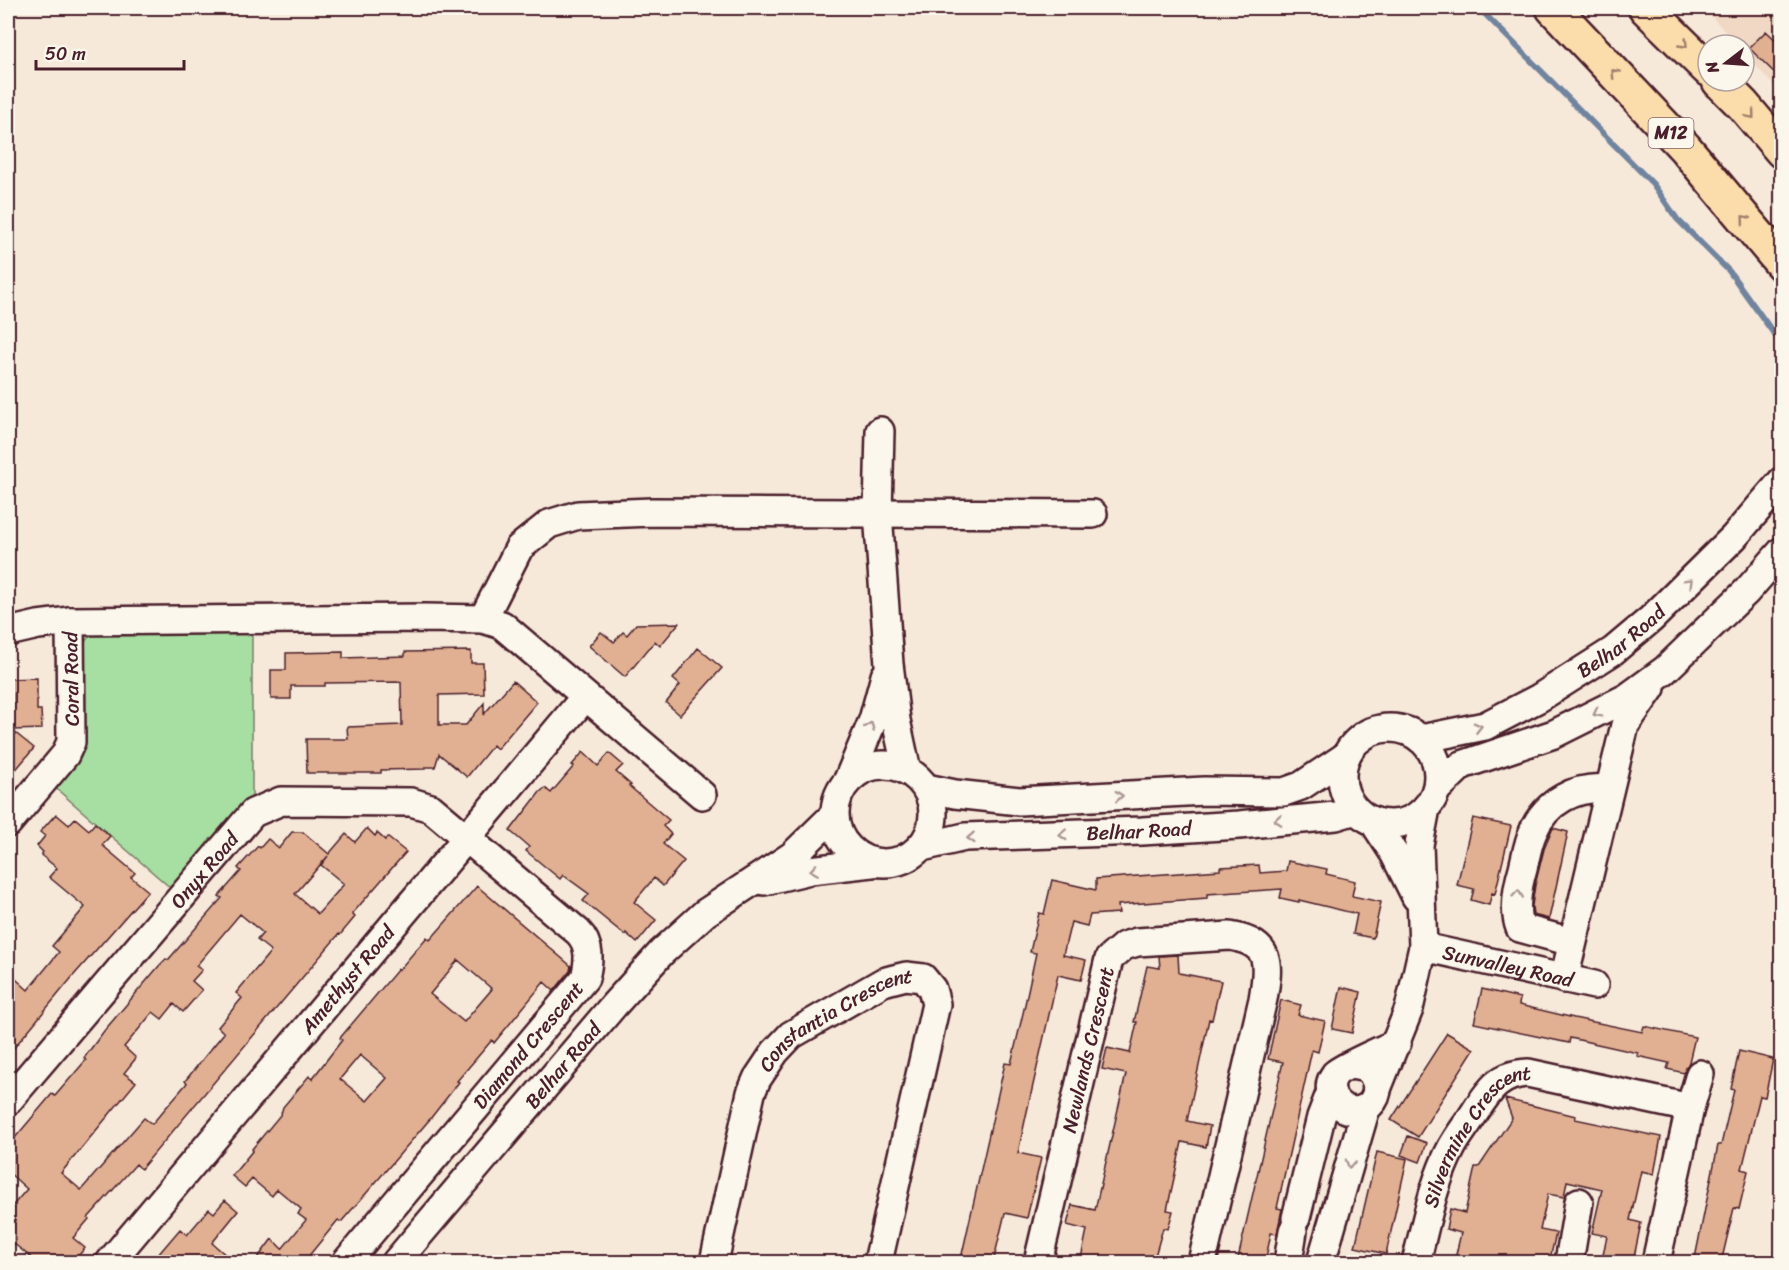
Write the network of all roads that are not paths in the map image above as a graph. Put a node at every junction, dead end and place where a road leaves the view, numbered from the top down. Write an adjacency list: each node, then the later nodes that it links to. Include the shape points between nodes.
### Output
1 (1553, 8): 6 (main road, M12, one-way to 1, via 1685,148)
2 (1646, 8): 3 (main road, one-way to 3)
3 (1696, 57)
4 (1731, 93): 5 (main road, one-way to 5)
5 (1782, 151)
6 (1782, 264)
7 (880, 431): 9 (street)
8 (1782, 481): 18 (street, Belhar Road, one-way to 8, via 1485,726 1539,698 1613,651 1734,537)
9 (878, 513): 10 (street); 12 (street, via 578,515 549,524 519,548); 15 (street)
10 (1093, 514)
11 (1782, 551): 16 (street, via 1746,592)
12 (483, 619): 13 (street); 17 (street, via 502,625)
13 (70, 621): 14 (street); 27 (street, Coral Road, via 71,742 65,755)
14 (8, 633)
15 (889, 664): 20 (street, via 896,720); 21 (street, one-way to 15, via 873,720)
16 (1665, 670): 22 (street, via 1625,724); 24 (street, one-way to 24, via 1629,697 1554,734 1462,765)
17 (585, 697): 23 (street); 28 (street, Amethyst Road)
18 (1421, 739): 19 (street, via 1404,730 1386,728 1368,733); 24 (street, via 1438,767)
19 (1346, 756): 20 (street, Belhar Road, one-way to 19, via 955,794 1018,801 1204,791 1284,792 1301,786); 26 (street, via 1342,778 1346,795)
20 (916, 779): 21 (street, via 892,765 876,765); 29 (street, via 933,807 932,829)
21 (848, 780): 25 (street, via 838,796)
22 (1608, 789): 32 (street); 34 (street, one-way to 22, via 1520,928 1516,911 1532,833 1541,816 1563,797 1573,792)
23 (702, 795)
24 (1431, 799): 26 (street, via 1411,820 1392,825); 33 (street, via 1419,844)
25 (834, 815): 30 (street, via 845,845); 31 (street, Belhar Road, via 793,855)
26 (1364, 815): 29 (street, Belhar Road, one-way to 29, via 1120,832 966,837); 33 (street, via 1395,855)
27 (8, 823)
28 (466, 837): 44 (street, Onyx Road, via 430,808 411,802 281,801 260,809 244,821); 47 (street, Amethyst Road); 48 (street, Diamond Crescent, via 582,936 588,950 585,978)
29 (921, 847): 30 (street, via 903,861)
30 (872, 863): 31 (street, Belhar Road, one-way to 31, via 810,870)
31 (745, 886): 49 (street, Belhar Road, via 705,913 662,952)
32 (1582, 898): 34 (street); 35 (street)
33 (1422, 909): 36 (street)
34 (1543, 935): 35 (street)
35 (1572, 942): 37 (street)
36 (1423, 947): 37 (street, Sunvalley Road); 39 (street)
37 (1564, 979): 38 (street, Sunvalley Road)
38 (1594, 985)
39 (1397, 1043): 40 (street); 43 (street)
40 (1351, 1065): 42 (street, via 1335,1073); 43 (street, via 1367,1068 1373,1074)
41 (1700, 1074): 45 (street)
42 (1331, 1091): 43 (street, via 1334,1100 1348,1111 1357,1111); 54 (street, via 1294,1224)
43 (1371, 1099): 55 (street, one-way to 55)
44 (8, 1101)
45 (1690, 1108): 56 (street, Silvermine Crescent, via 1528,1073 1505,1077 1488,1092 1452,1147); 58 (street)
46 (1579, 1202): 57 (street)
47 (110, 1263)
48 (346, 1263)
49 (396, 1263)
50 (714, 1263): 51 (street, Constantia Crescent, via 751,1093 765,1065 791,1035 883,982 916,976 928,983 936,1004)
51 (878, 1263)
52 (1038, 1263): 53 (street, Newlands Crescent, via 1109,959 1124,946 1137,942 1230,936 1255,944 1268,969)
53 (1202, 1263)
54 (1288, 1263)
55 (1321, 1263)
56 (1416, 1263)
57 (1569, 1263)
58 (1656, 1263)

